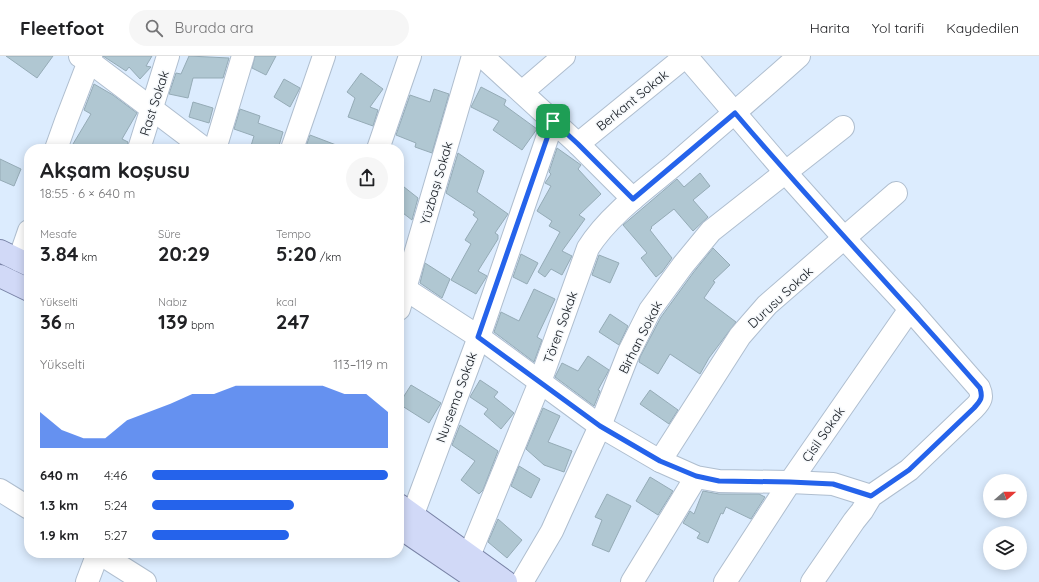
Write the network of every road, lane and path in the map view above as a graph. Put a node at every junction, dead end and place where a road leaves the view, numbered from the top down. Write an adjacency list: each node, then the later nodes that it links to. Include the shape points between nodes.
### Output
1 (168, 56): 12 (street, Rast Sokak)
2 (243, 56): 19 (street)
3 (324, 56): 20 (street)
4 (410, 56): 21 (street)
5 (473, 56): 30 (street, Yüzbaşı Sokak)
6 (482, 56): 11 (street)
7 (564, 56): 11 (street)
8 (686, 56): 13 (street); 22 (street, Berkant Sokak)
9 (800, 56): 13 (street, Tören Sokak)
10 (87, 58): 12 (street); 16 (street)
11 (522, 92): 14 (street)
12 (152, 110): 17 (street, Rast Sokak); 18 (street)
13 (735, 113): 23 (street); 25 (street, Tören Sokak)
14 (553, 121): 22 (street); 34 (street, Nursema Sokak)
15 (843, 127): 23 (street, Birhan Sokak)
16 (58, 144)
17 (141, 144)
18 (198, 144)
19 (217, 144)
20 (294, 144)
21 (380, 144)
22 (578, 144): 25 (street)
23 (786, 173): 26 (street); 36 (street, Birhan Sokak, via 712,231 683,265 650,310 629,352)
24 (896, 193): 26 (street, Durusu Sokak)
25 (633, 199): 35 (street, Tören Sokak, via 602,229 588,248)
26 (844, 239): 33 (street); 37 (street, Durusu Sokak, via 752,321)
27 (24, 241): 28 (street)
28 (16, 259)
29 (0, 276): 31 (main road)
30 (404, 284)
31 (24, 288)
32 (404, 296): 34 (street)
33 (910, 309): 39 (street, Çisil Sokak); 41 (street, via 980,388 981,401 909,470)
34 (478, 337): 35 (street); 43 (street, Nursema Sokak)
35 (540, 382): 36 (street); 44 (street, Tören Sokak)
36 (600, 426): 37 (street); 51 (street, Birhan Sokak, via 552,531)
37 (660, 461): 38 (street)
38 (696, 476): 39 (street, via 719,481); 52 (street)
39 (790, 482): 41 (street, via 833,484); 53 (street, Çisil Sokak)
40 (0, 490): 42 (street)
41 (871, 496): 54 (street)
42 (24, 505)
43 (404, 515): 44 (main road); 49 (main road)
44 (469, 556): 50 (main road)
45 (97, 558): 47 (street)
46 (107, 558): 48 (street)
47 (87, 582)
48 (145, 582)
49 (480, 582)
50 (506, 582)
51 (522, 582)
52 (632, 582)
53 (725, 582)
54 (812, 582)

